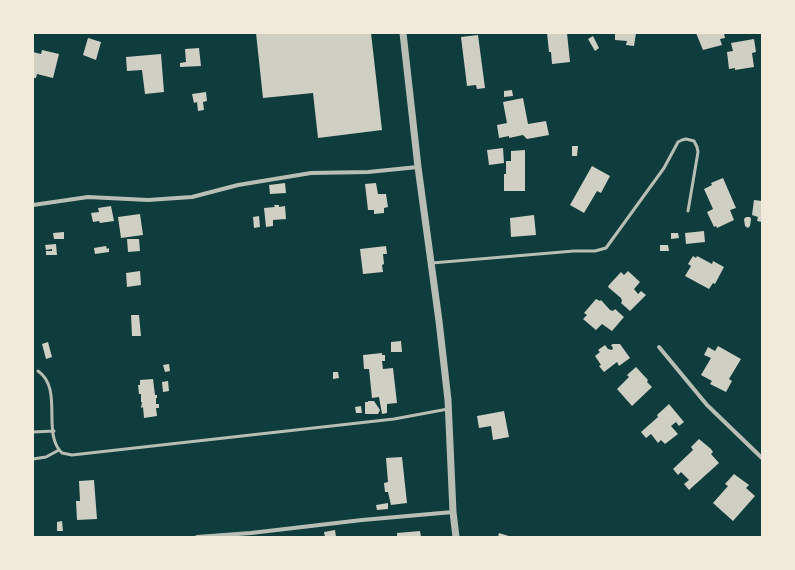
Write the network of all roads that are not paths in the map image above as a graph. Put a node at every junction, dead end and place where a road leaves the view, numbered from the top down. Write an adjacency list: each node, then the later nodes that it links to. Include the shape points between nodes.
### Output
1 (403, 33): 2 (street)
2 (418, 167): 3 (street, via 368,172 311,173 238,185 192,196 148,200 88,197); 5 (street)
3 (33, 205)
4 (688, 211): 5 (lane, via 698,152 694,141 686,139 678,142 664,168 606,248 595,251 574,250)
5 (432, 263): 8 (street)
6 (659, 348): 12 (street, via 707,405)
7 (38, 371): 9 (lane, via 47,379 50,389)
8 (448, 409): 11 (lane, via 394,419 72,455); 14 (street)
9 (54, 431): 10 (lane); 11 (lane, via 55,443)
10 (33, 432)
11 (59, 450): 13 (lane, via 46,457)
12 (762, 458)
13 (33, 459)
14 (453, 512): 15 (street); 16 (street)
15 (197, 537)
16 (456, 537)

